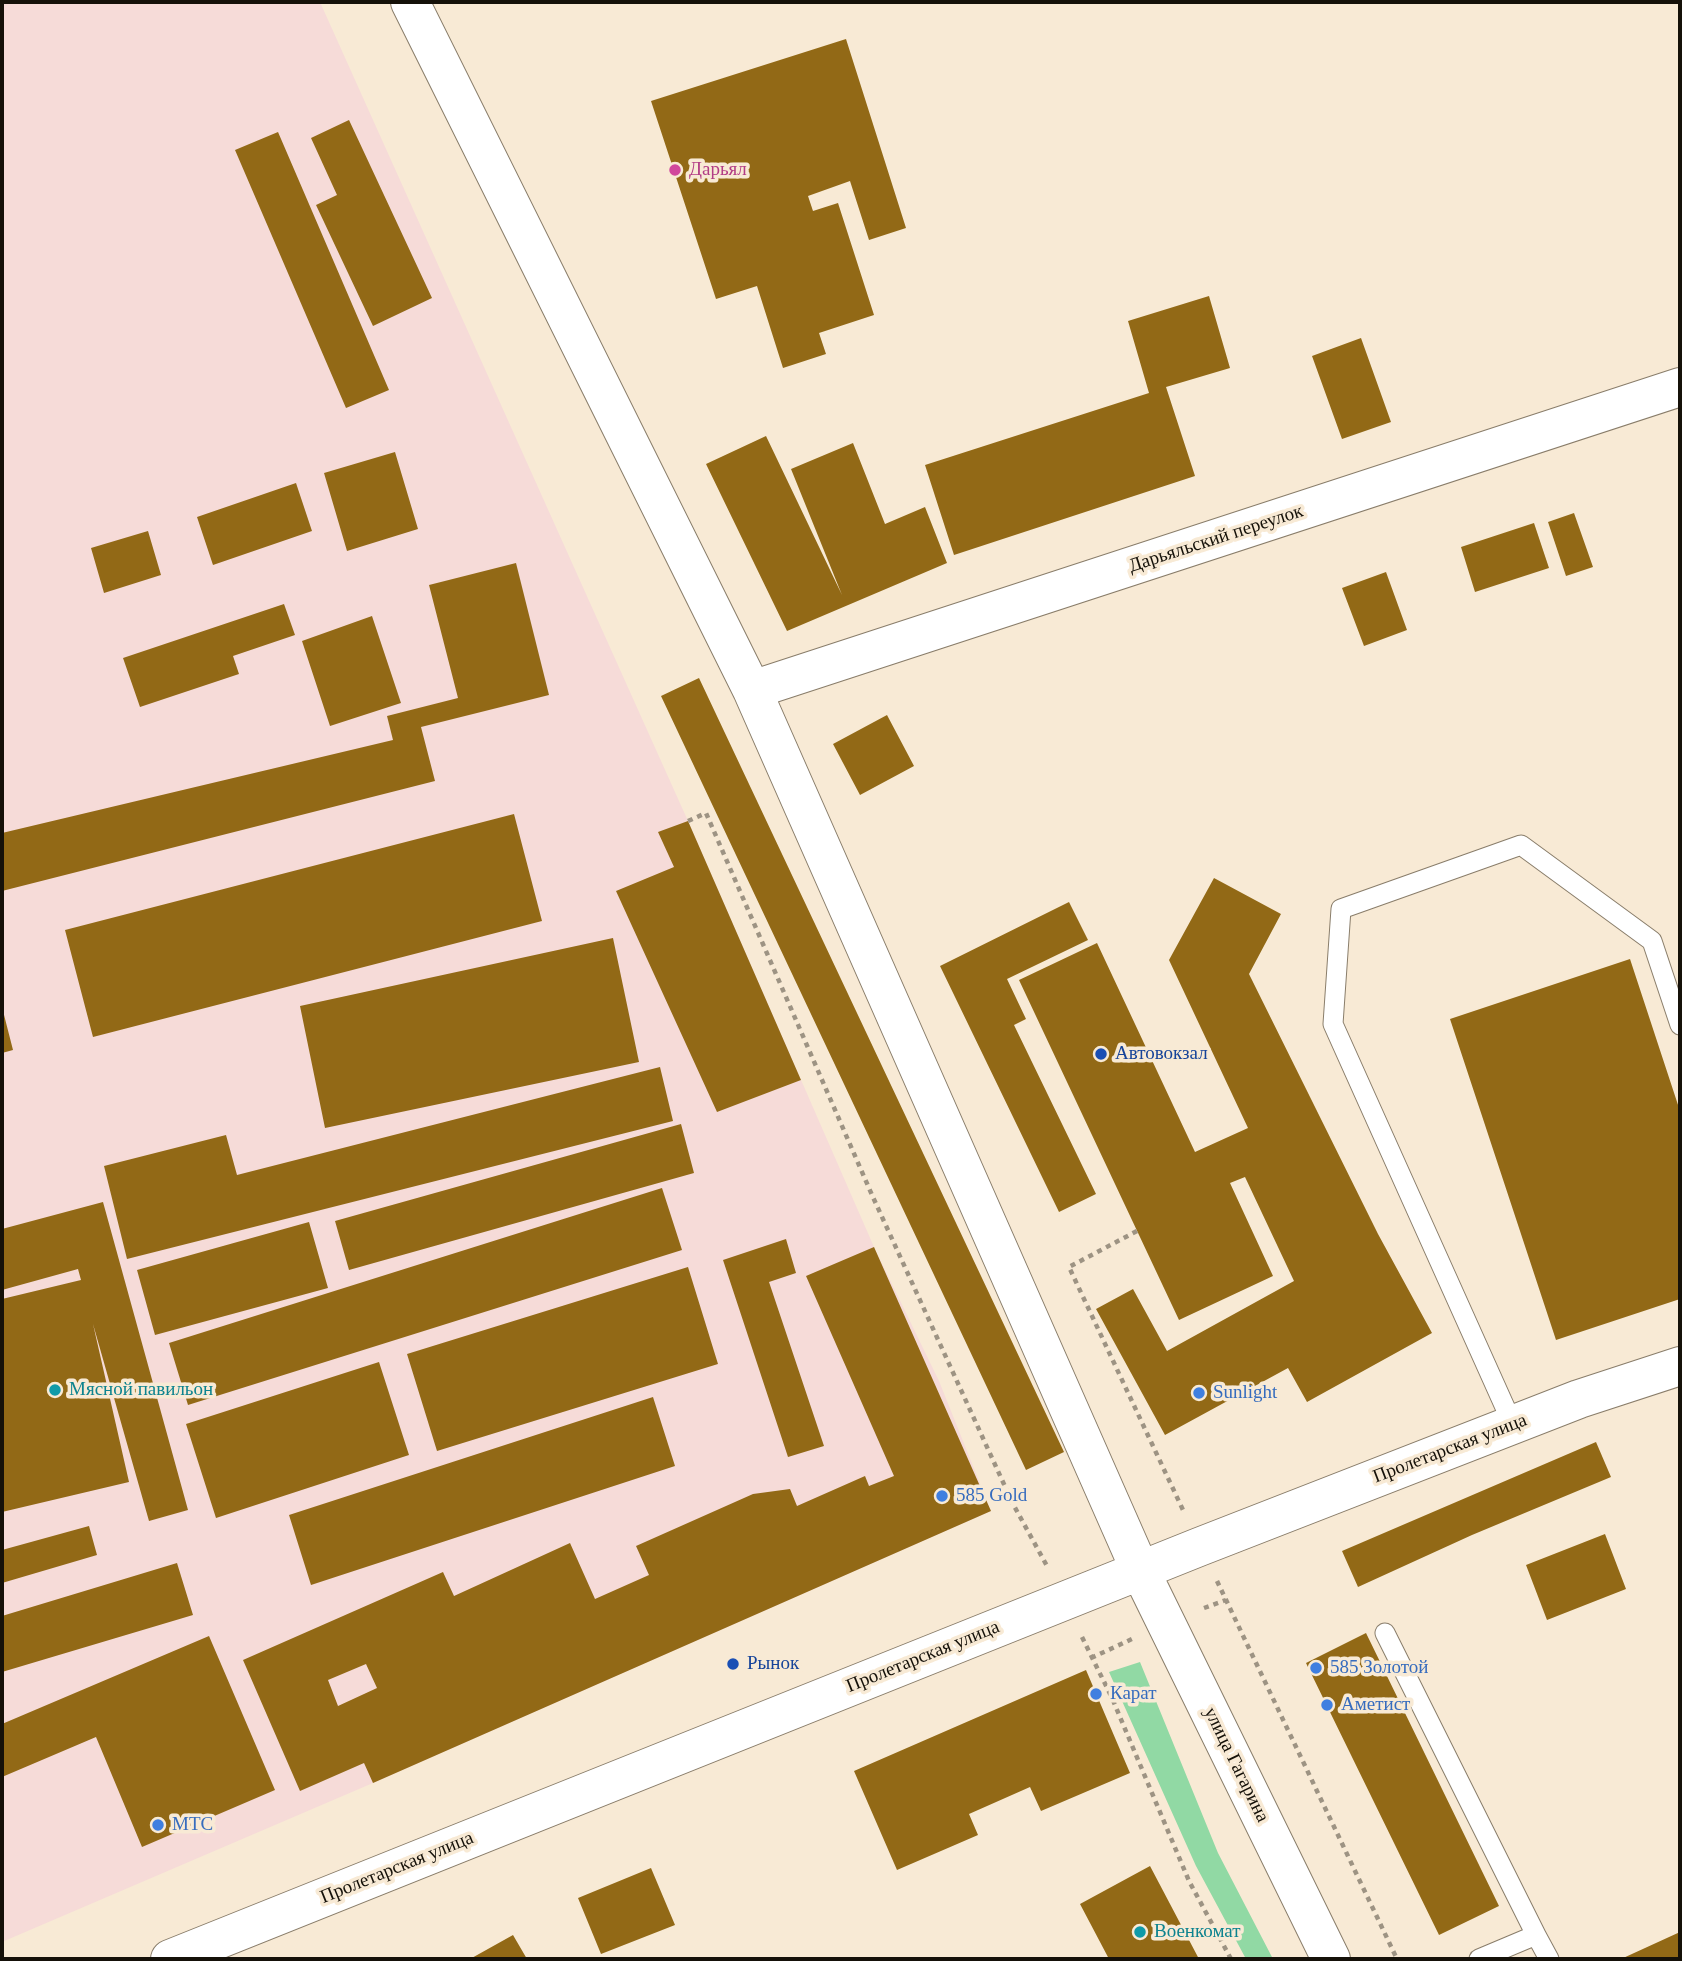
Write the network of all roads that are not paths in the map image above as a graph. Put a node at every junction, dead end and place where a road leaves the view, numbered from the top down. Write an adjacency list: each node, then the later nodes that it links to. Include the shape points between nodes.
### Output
1 (410, 2): 3 (street, улица Гагарина)
2 (1680, 387): 3 (street, Дарьяльский переулок)
3 (752, 690): 7 (street, улица Гагарина)
4 (1680, 1025): 6 (lane, via 1652,941 1521,845 1340,909 1333,1024)
5 (1680, 1366): 6 (street, Пролетарская улица)
6 (1513, 1425): 7 (street, Пролетарская улица)
7 (1140, 1570): 10 (street, Пролетарская улица); 11 (street, улица Гагарина)
8 (1385, 1633): 9 (lane)
9 (1536, 1935): 12 (lane); 13 (lane)
10 (170, 1959)
11 (1331, 1959)
12 (1479, 1959)
13 (1549, 1959)

